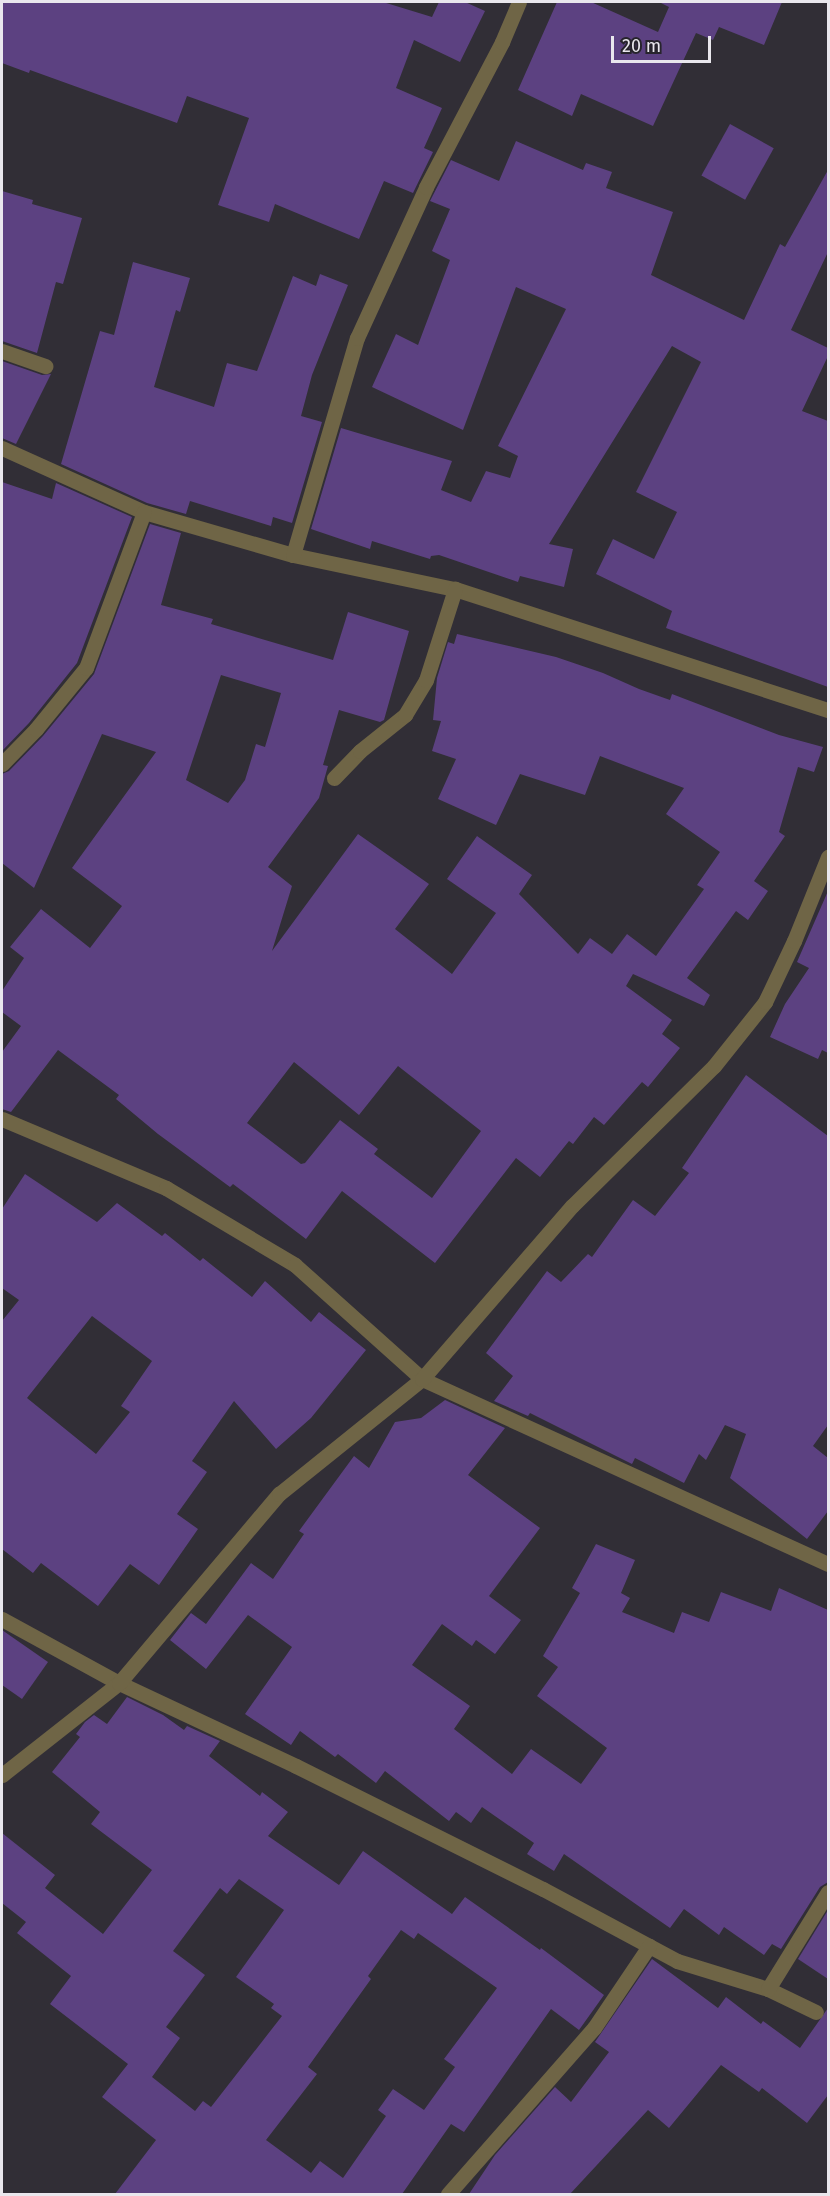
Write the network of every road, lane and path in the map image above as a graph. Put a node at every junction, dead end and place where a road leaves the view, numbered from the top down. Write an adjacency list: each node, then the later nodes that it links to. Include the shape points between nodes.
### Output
1 (519, 2): 6 (street, via 426,187 357,338)
2 (2, 351): 3 (street)
3 (45, 366)
4 (2, 448): 5 (street)
5 (144, 512): 6 (street); 9 (street, via 86,668)
6 (293, 555): 7 (street)
7 (455, 589): 8 (street); 10 (street, via 426,680 405,715 360,750)
8 (828, 710)
9 (2, 764)
10 (334, 778)
11 (828, 857): 13 (street, via 765,1002 714,1066 572,1206)
12 (2, 1119): 13 (street, via 166,1188 295,1265)
13 (422, 1379): 14 (street); 16 (street, via 279,1494)
14 (828, 1564)
15 (2, 1619): 16 (street)
16 (119, 1683): 17 (street); 19 (street, via 316,1776)
17 (2, 1775)
18 (828, 1892): 20 (street)
19 (649, 1946): 20 (street, via 677,1961); 22 (street, via 594,2028)
20 (768, 1989): 21 (street)
21 (816, 2012)
22 (448, 2194)

